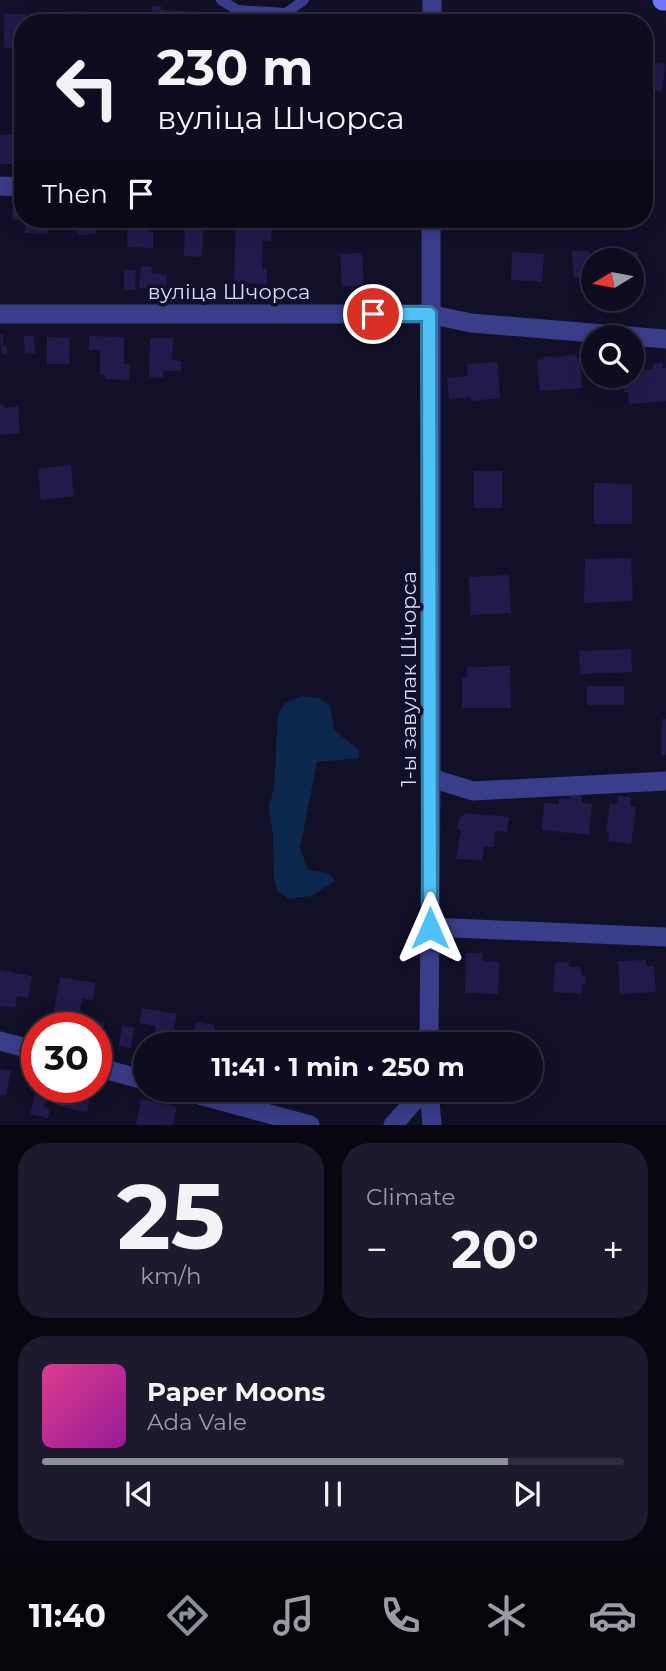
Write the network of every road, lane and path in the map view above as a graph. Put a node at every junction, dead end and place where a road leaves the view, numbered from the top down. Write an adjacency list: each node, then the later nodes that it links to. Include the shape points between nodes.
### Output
1 (221, 0): 2 (lane, via 237,10 286,13)
2 (304, 0)
3 (431, 228): 5 (street, 1-ы завулак Шчорса)
4 (0, 314): 5 (street, вуліца Шчорса)
5 (429, 314): 6 (street, вуліца Шчорса, via 471,323); 7 (street, 1-ы завулак Шчорса)
6 (666, 339)
7 (431, 778): 8 (street, via 473,791); 9 (street, 1-ы завулак Шчорса)
8 (666, 781)
9 (430, 928): 10 (street); 11 (street, 1-ы завулак Шчорса)
10 (666, 937)
11 (429, 1032)
12 (0, 1041): 13 (street)
13 (21, 1047)
14 (112, 1071): 15 (street)
15 (133, 1077)
16 (225, 1102): 19 (street)
17 (415, 1102): 20 (street)
18 (428, 1102): 21 (street)
19 (310, 1125)
20 (393, 1125)
21 (432, 1125)

